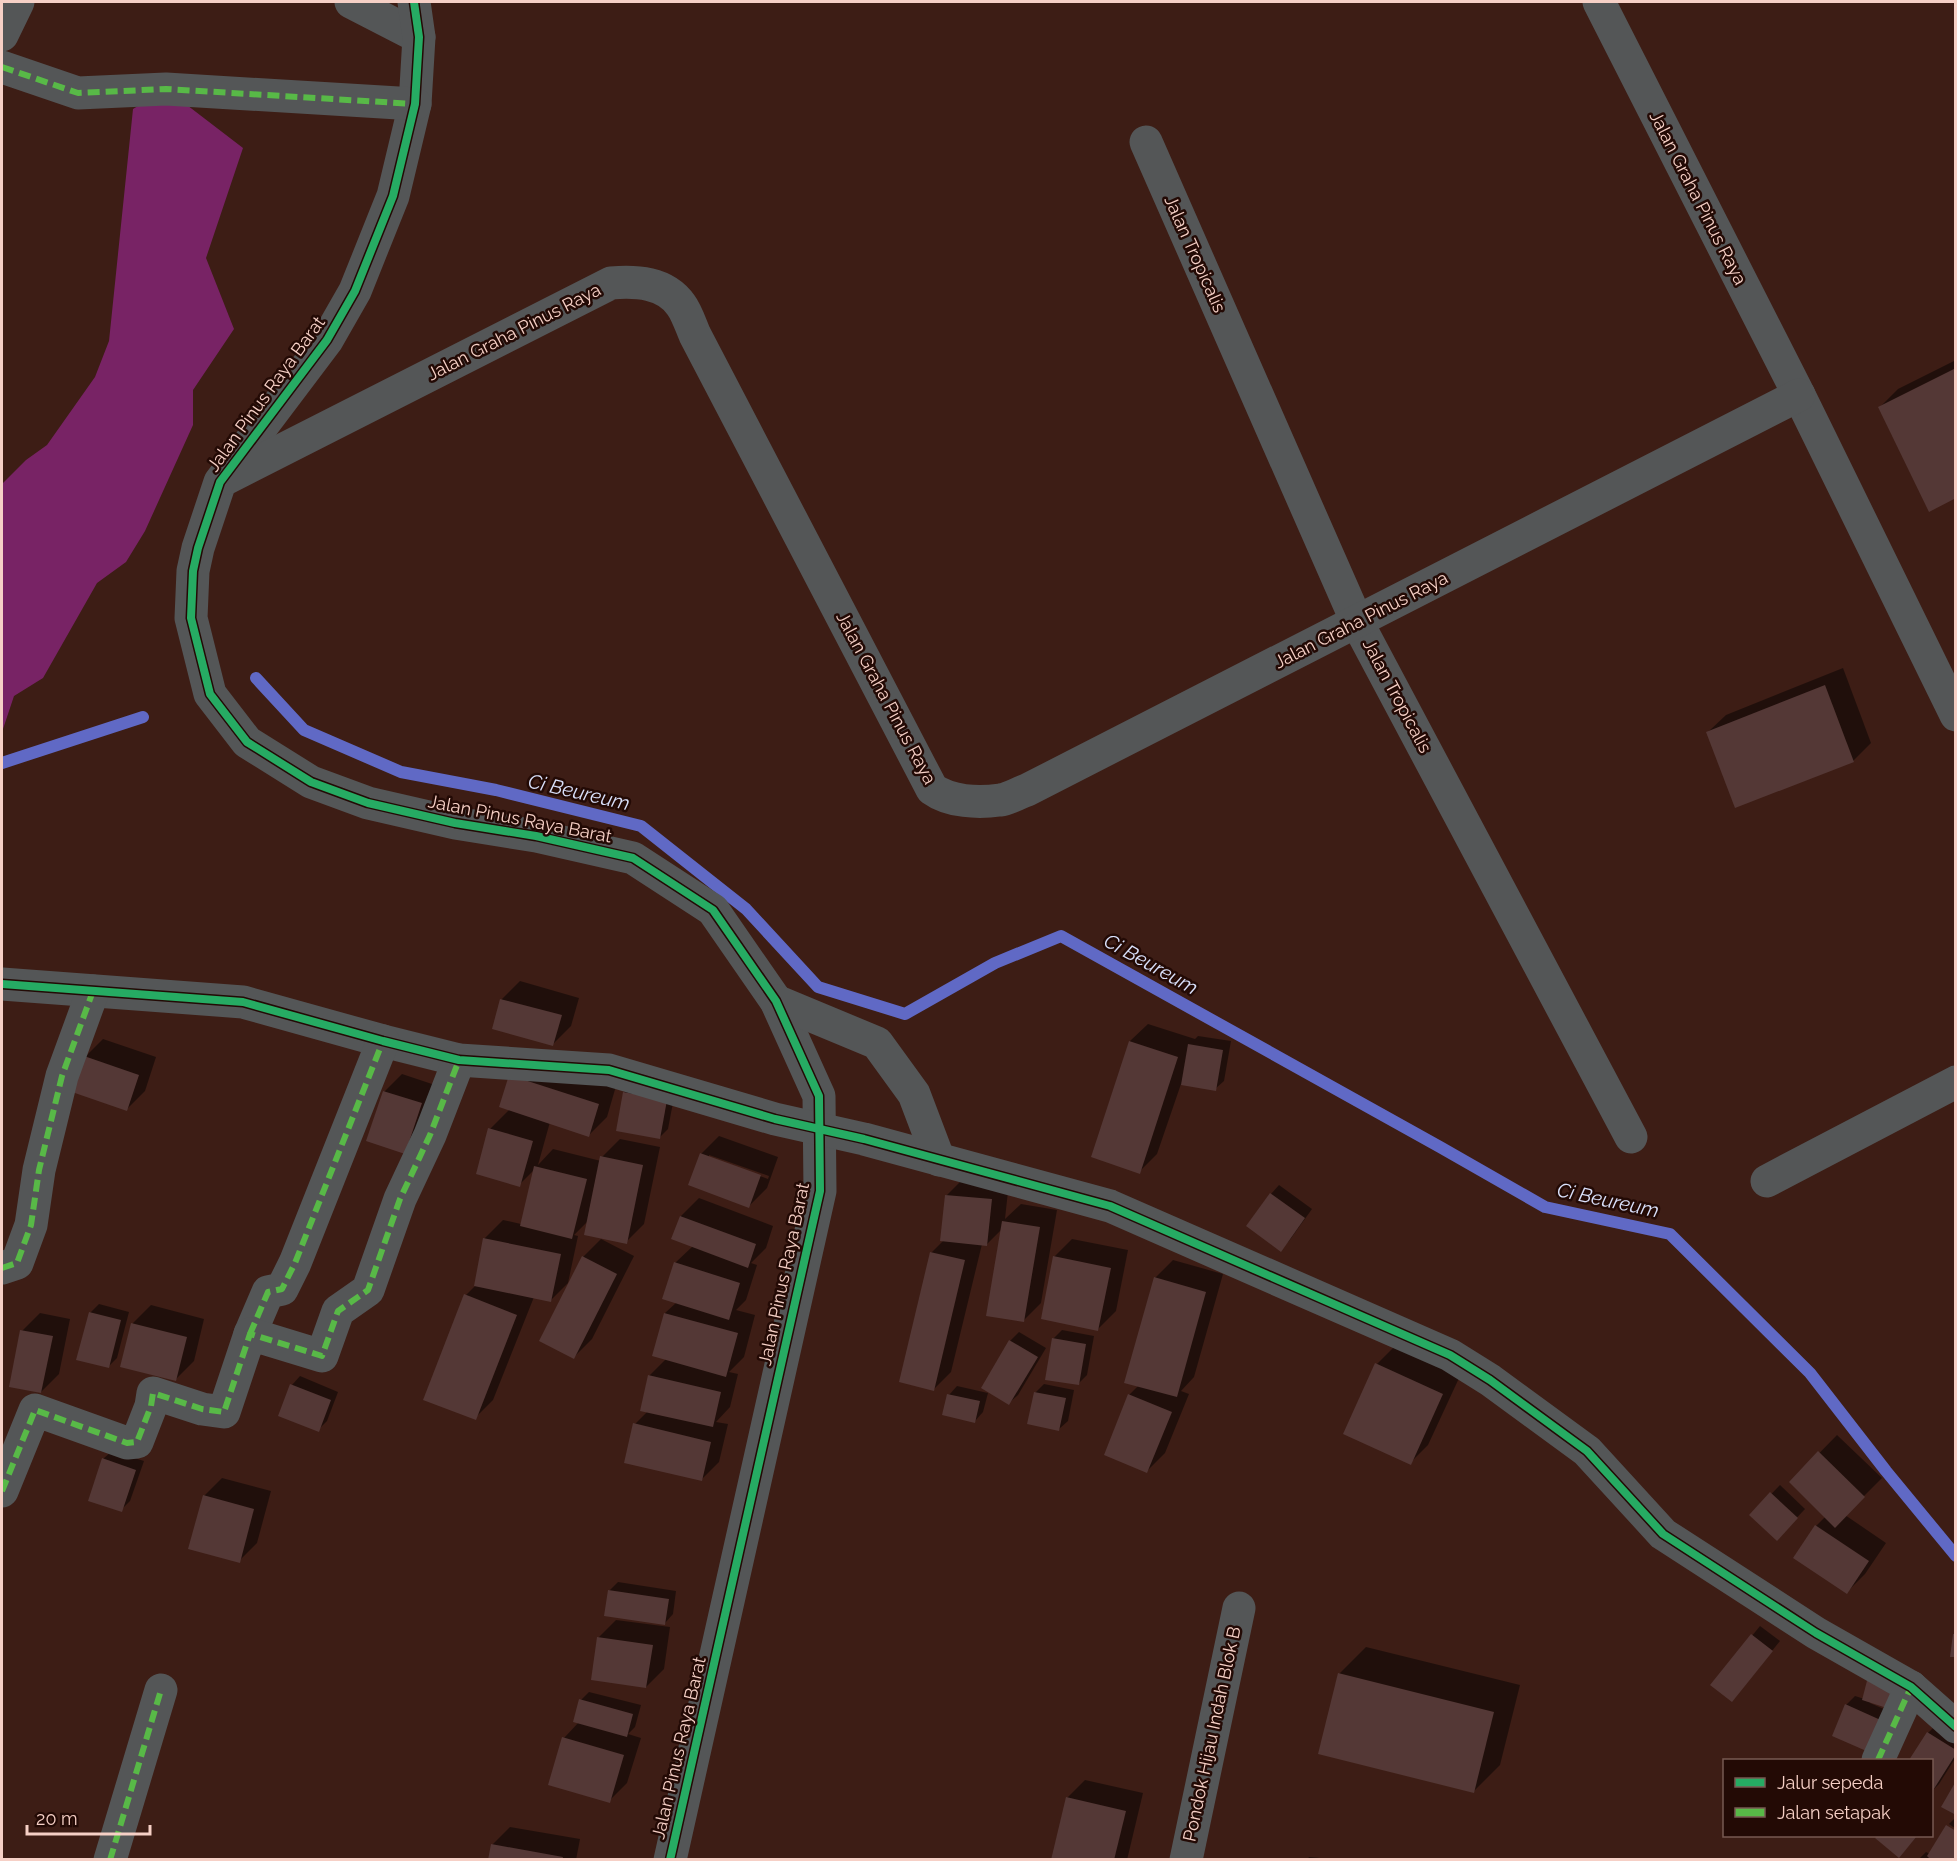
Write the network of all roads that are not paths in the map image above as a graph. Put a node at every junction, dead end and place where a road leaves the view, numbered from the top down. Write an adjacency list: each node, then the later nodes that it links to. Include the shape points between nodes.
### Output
1 (18, 2): 5 (street)
2 (351, 2): 6 (street)
3 (414, 2): 6 (street, Jalan Pinus Raya Barat)
4 (1599, 2): 10 (street, Jalan Graha Pinus Raya)
5 (2, 35)
6 (419, 37): 8 (street, Jalan Pinus Raya Barat)
7 (2, 67): 8 (street, via 78,93 166,89)
8 (415, 104): 11 (street, Jalan Pinus Raya Barat, via 393,196 355,291 327,340)
9 (1146, 142): 12 (street, Jalan Tropicalis)
10 (1799, 395): 12 (street, Jalan Graha Pinus Raya); 13 (street, Jalan Graha Pinus Raya)
11 (220, 482): 12 (street, Jalan Graha Pinus Raya, via 611,283 635,282 664,289 681,304 932,789 940,795 1002,800 1027,790); 16 (street, Jalan Pinus Raya Barat, via 193,571 191,618 210,694 247,742 311,782 368,803 633,858 713,910)
12 (1357, 622): 20 (street, Jalan Tropicalis)
13 (1956, 715)
14 (2, 984): 15 (street)
15 (93, 991): 17 (street, via 243,1002); 23 (street, via 62,1076 39,1170 31,1225 17,1263)
16 (776, 1001): 21 (street, via 876,1043 914,1094); 32 (street, Jalan Pinus Raya Barat, via 819,1096 820,1191)
17 (383, 1041): 18 (street); 24 (street, via 295,1263 282,1289 268,1292)
18 (459, 1060): 21 (street, via 609,1070 775,1119); 24 (street, via 400,1199 368,1290 338,1311 322,1356)
19 (1956, 1082): 22 (street)
20 (1631, 1137)
21 (939, 1160): 27 (street, via 1110,1206 1450,1355 1587,1451 1663,1534 1816,1633)
22 (1767, 1181)
23 (2, 1268)
24 (250, 1334): 25 (street, via 224,1412 153,1393 136,1442 127,1443 35,1410)
25 (2, 1491)
26 (1239, 1608): 33 (street, Pondok Hijau Indah Blok B)
27 (1911, 1687): 29 (street); 30 (street)
28 (161, 1690): 31 (street)
29 (1956, 1727)
30 (1879, 1759)
31 (110, 1860)
32 (670, 1860)
33 (1186, 1860)

